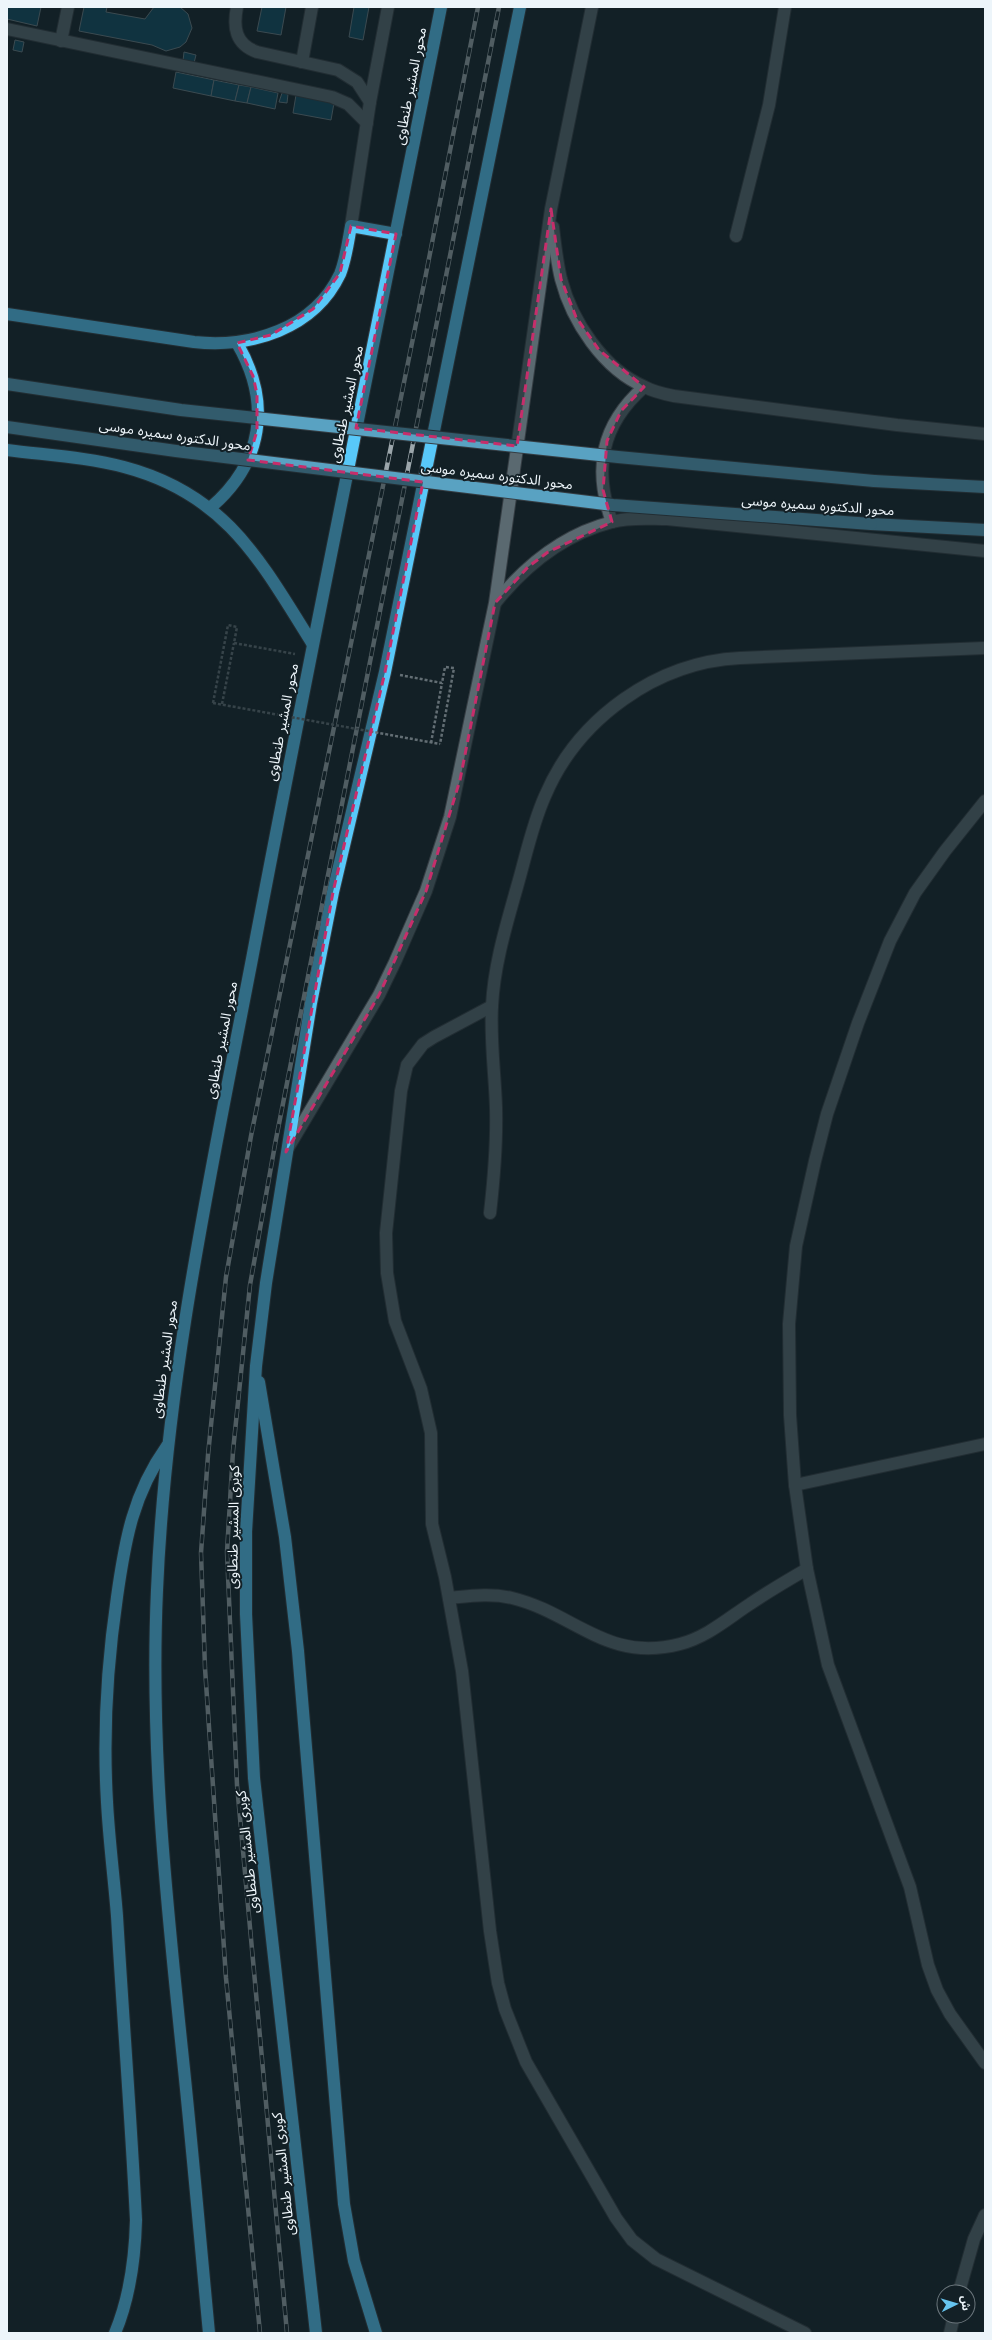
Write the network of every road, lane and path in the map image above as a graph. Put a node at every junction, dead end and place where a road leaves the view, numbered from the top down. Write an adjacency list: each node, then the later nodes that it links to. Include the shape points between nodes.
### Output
1 (68, 7): 10 (street)
2 (237, 7): 11 (street, via 235,30 245,46 257,52)
3 (312, 7): 11 (street)
4 (388, 7): 12 (street)
5 (441, 7): 16 (highway, محور المشير طنطاوى)
6 (520, 7): 35 (highway)
7 (592, 7): 14 (street)
8 (785, 7): 17 (street, via 769,105)
9 (7, 30): 10 (street)
10 (61, 41): 13 (street, via 332,97 355,110)
11 (302, 62): 12 (street, via 338,70 348,75 363,90)
12 (370, 102): 13 (street)
13 (367, 123): 15 (street)
14 (551, 209): 21 (street, via 561,279 576,317 612,364); 30 (street)
15 (351, 226): 16 (highway); 19 (highway, via 340,273 324,299 286,328 271,335)
16 (396, 234): 32 (highway, محور المشير طنطاوى)
17 (736, 236)
18 (7, 314): 19 (highway, via 194,342)
19 (237, 343): 26 (highway, via 251,370 258,394 257,431 250,455 236,482)
20 (7, 384): 25 (main road, محور الدكتوره سميره موسى, bridge, via 181,410 618,457 874,481)
21 (644, 387): 23 (street, via 674,396); 27 (street, via 621,411 605,446 603,490)
22 (7, 427): 28 (main road, محور الدكتوره سميره موسى, bridge, via 176,451 613,505)
23 (985, 434)
24 (7, 450): 26 (highway, via 123,466 160,478)
25 (985, 487)
26 (210, 508): 32 (highway, via 252,549)
27 (612, 522): 29 (street, via 630,519 667,519); 30 (street, via 548,552 524,571)
28 (985, 530)
29 (985, 551)
30 (495, 603): 41 (street, via 460,780 426,891 412,927 379,995)
31 (234, 643): 34 (path); 37 (path); 37 (path, bridge, via 237,627 228,625 213,703)
32 (312, 643): 34 (highway, محور المشير طنطاوى)
33 (985, 648): 40 (street, via 723,659 673,672 636,692 592,725 578,740 545,795 500,951)
34 (310, 657): 44 (highway, محور المشير طنطاوى, via 188,1298)
35 (384, 672): 36 (path); 41 (highway, via 333,892)
36 (442, 683): 38 (path); 38 (path, bridge, via 445,667 454,668 440,744)
37 (222, 704): 38 (path, bridge)
38 (431, 743)
39 (985, 801): 46 (street, via 930,872 902,917 858,1023 827,1114 804,1207 791,1285 789,1370)
40 (492, 1006): 42 (street, via 496,1142); 48 (street, via 423,1044 408,1065 401,1091 386,1232 387,1273 395,1321 421,1389 430,1433 432,1524)
41 (286, 1152): 43 (highway)
42 (490, 1214)
43 (256, 1366): 54 (highway, كوبرى المشير طنطاوى, via 246,1532 249,1696 257,1800); 55 (highway, via 277,1479 292,1594 344,2204 354,2261)
44 (167, 1444): 52 (highway, via 144,1482 129,1524 114,1616 110,1662 107,1800 136,2220 132,2273); 53 (highway, via 156,1593 156,1748 166,1903)
45 (985, 1444): 46 (street)
46 (795, 1485): 47 (street)
47 (807, 1569): 48 (street, via 712,1630 697,1638 664,1648 626,1647 608,1642 514,1598 479,1595); 49 (street, via 828,1665 910,1886 925,1952 937,1990 950,2014)
48 (449, 1598): 56 (street, via 462,1671 493,1957 505,2009 526,2062 616,2218 632,2240 656,2260)
49 (985, 2063)
50 (985, 2215): 51 (street, via 971,2246)
51 (961, 2284)
52 (115, 2333)
53 (209, 2333)
54 (316, 2333)
55 (376, 2333)
56 (805, 2333)

